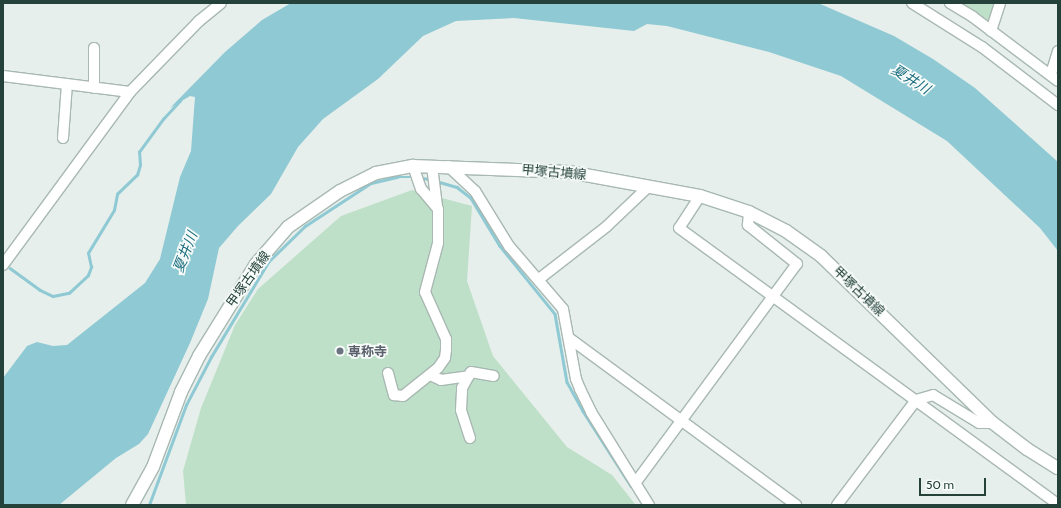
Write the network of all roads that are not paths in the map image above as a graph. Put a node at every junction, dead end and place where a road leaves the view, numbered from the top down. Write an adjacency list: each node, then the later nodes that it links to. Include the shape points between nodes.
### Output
1 (221, 3): 12 (street, via 199,21)
2 (912, 3): 13 (street, via 982,47)
3 (950, 3): 5 (street)
4 (1000, 3): 5 (street)
5 (991, 31): 9 (street)
6 (94, 48): 11 (street)
7 (1058, 51): 9 (street)
8 (3, 76): 10 (street)
9 (1055, 77)
10 (67, 84): 11 (street); 14 (street)
11 (94, 88): 12 (street)
12 (130, 92): 22 (street)
13 (1058, 106)
14 (63, 138)
15 (448, 166): 16 (main road, 甲塚古墳線); 18 (main road, 甲塚古墳線, via 550,170); 23 (street, via 475,191 509,246)
16 (432, 169): 17 (main road, 甲塚古墳線); 20 (street)
17 (414, 170): 20 (street, via 421,189); 37 (main road, 甲塚古墳線, via 376,174 340,191 288,227 256,264 196,362 181,392 152,467)
18 (649, 186): 19 (main road, 甲塚古墳線); 23 (street, via 606,227)
19 (700, 196): 21 (main road, 甲塚古墳線); 24 (street, via 679,228)
20 (436, 201): 27 (street, via 438,242 425,292 446,339 446,350 442,363)
21 (748, 212): 24 (street, via 748,225 797,264); 32 (main road, 甲塚古墳線, via 786,231 831,265)
22 (3, 265)
23 (539, 279): 25 (street, via 563,310)
24 (774, 296): 30 (street); 31 (street)
25 (569, 338): 31 (street); 35 (street, via 580,389 591,412)
26 (388, 373): 27 (street, via 394,395 398,398)
27 (430, 375): 28 (street, via 441,380)
28 (469, 376): 29 (street, via 475,372); 33 (street, via 460,395 461,410)
29 (494, 376)
30 (916, 400): 32 (street, via 933,395 979,423); 36 (street); 40 (street)
31 (681, 421): 35 (street); 39 (street)
32 (993, 422): 34 (main road, 甲塚古墳線, via 1027,449)
33 (470, 438)
34 (1058, 468)
35 (636, 482): 38 (street)
36 (1058, 504)
37 (132, 505)
38 (649, 505)
39 (796, 505)
40 (837, 505)

